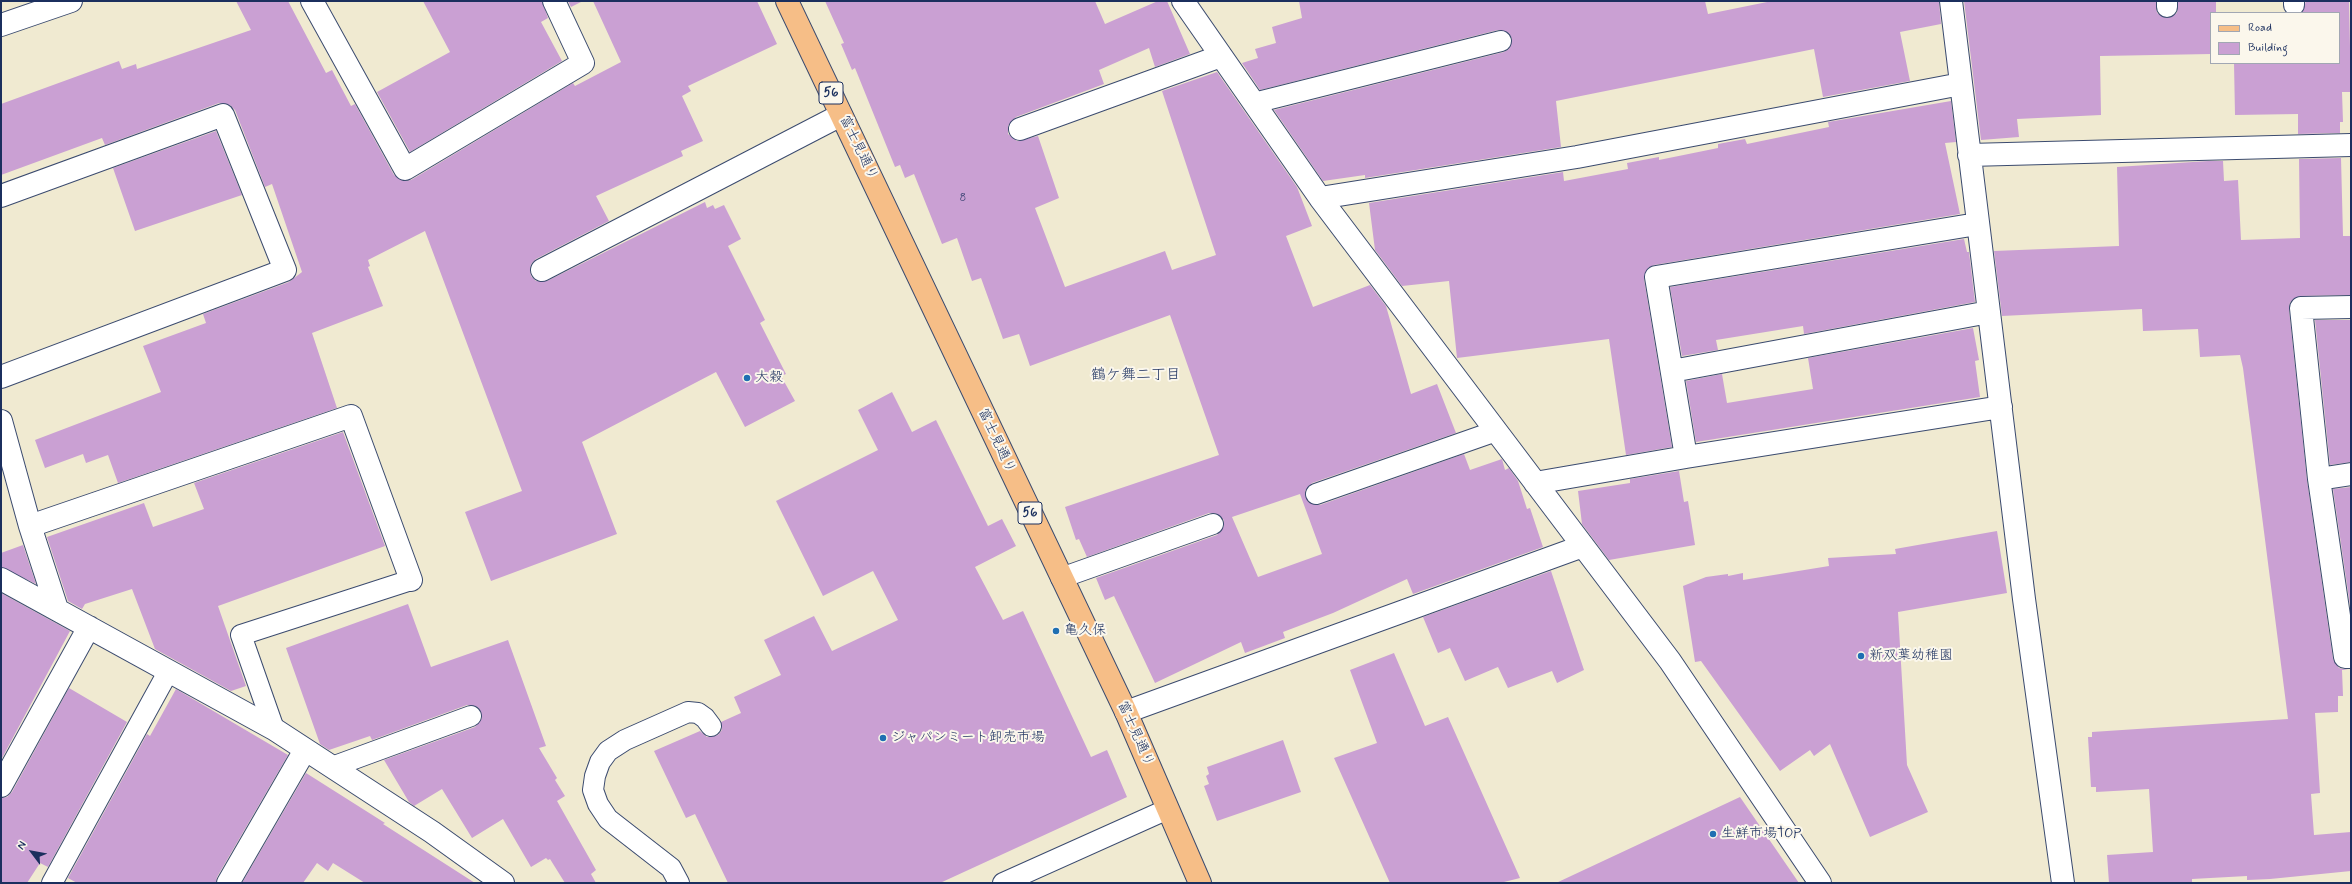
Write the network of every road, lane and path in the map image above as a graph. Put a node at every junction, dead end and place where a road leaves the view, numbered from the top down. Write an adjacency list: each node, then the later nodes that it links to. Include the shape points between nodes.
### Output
1 (71, 1): 7 (street)
2 (312, 1): 3 (street, via 405,169 584,63)
3 (554, 1)
4 (787, 1): 12 (main road, 富士見通り / 56)
5 (1183, 1): 9 (street)
6 (1951, 1): 10 (street)
7 (1, 25)
8 (1501, 40): 11 (lane)
9 (1221, 56): 11 (street); 13 (street)
10 (1961, 84): 15 (street); 17 (street, via 1577,157)
11 (1254, 103): 17 (street)
12 (841, 115): 19 (street); 35 (main road, 富士見通り / 56)
13 (1020, 130)
14 (2351, 145): 15 (street)
15 (1969, 154): 18 (street)
16 (1, 196): 23 (street, via 223,115 285,270)
17 (1320, 198): 26 (street)
18 (1977, 224): 21 (street); 22 (street, via 1656,277)
19 (542, 270)
20 (2351, 307): 29 (street, via 2301,308)
21 (1988, 312): 22 (street); 24 (street)
22 (1672, 371): 27 (street)
23 (1, 377)
24 (2000, 407): 27 (street); 57 (street)
25 (1, 422): 33 (street)
26 (1496, 431): 30 (street); 31 (lane)
27 (1686, 457): 30 (street)
28 (2351, 474): 29 (street)
29 (2319, 479): 40 (street, via 2345,657)
30 (1536, 483): 34 (street)
31 (1316, 494)
32 (1213, 524): 35 (lane)
33 (30, 526): 37 (street, via 351,416); 38 (street)
34 (1583, 546): 42 (street); 56 (street, via 1670,661)
35 (1061, 578): 42 (main road, 富士見通り / 56)
36 (1, 579): 38 (street)
37 (411, 580): 45 (lane, via 241,635)
38 (57, 609): 39 (street)
39 (89, 627): 41 (street); 48 (street)
40 (2351, 657)
41 (168, 672): 45 (street); 50 (lane)
42 (1126, 712): 49 (main road, 富士見通り / 56)
43 (471, 716): 47 (lane)
44 (711, 726): 53 (lane, via 698,713 688,712 625,740 608,751 600,762 595,776 593,790 598,804 608,818 671,868)
45 (274, 729): 46 (street)
46 (304, 750): 47 (street); 51 (street)
47 (332, 767): 52 (street, via 432,832)
48 (1, 786)
49 (1168, 809): 54 (lane); 55 (main road, 富士見通り / 56)
50 (52, 883)
51 (228, 883)
52 (503, 883)
53 (679, 883)
54 (1003, 883)
55 (1200, 883)
56 (1820, 883)
57 (2063, 883)

